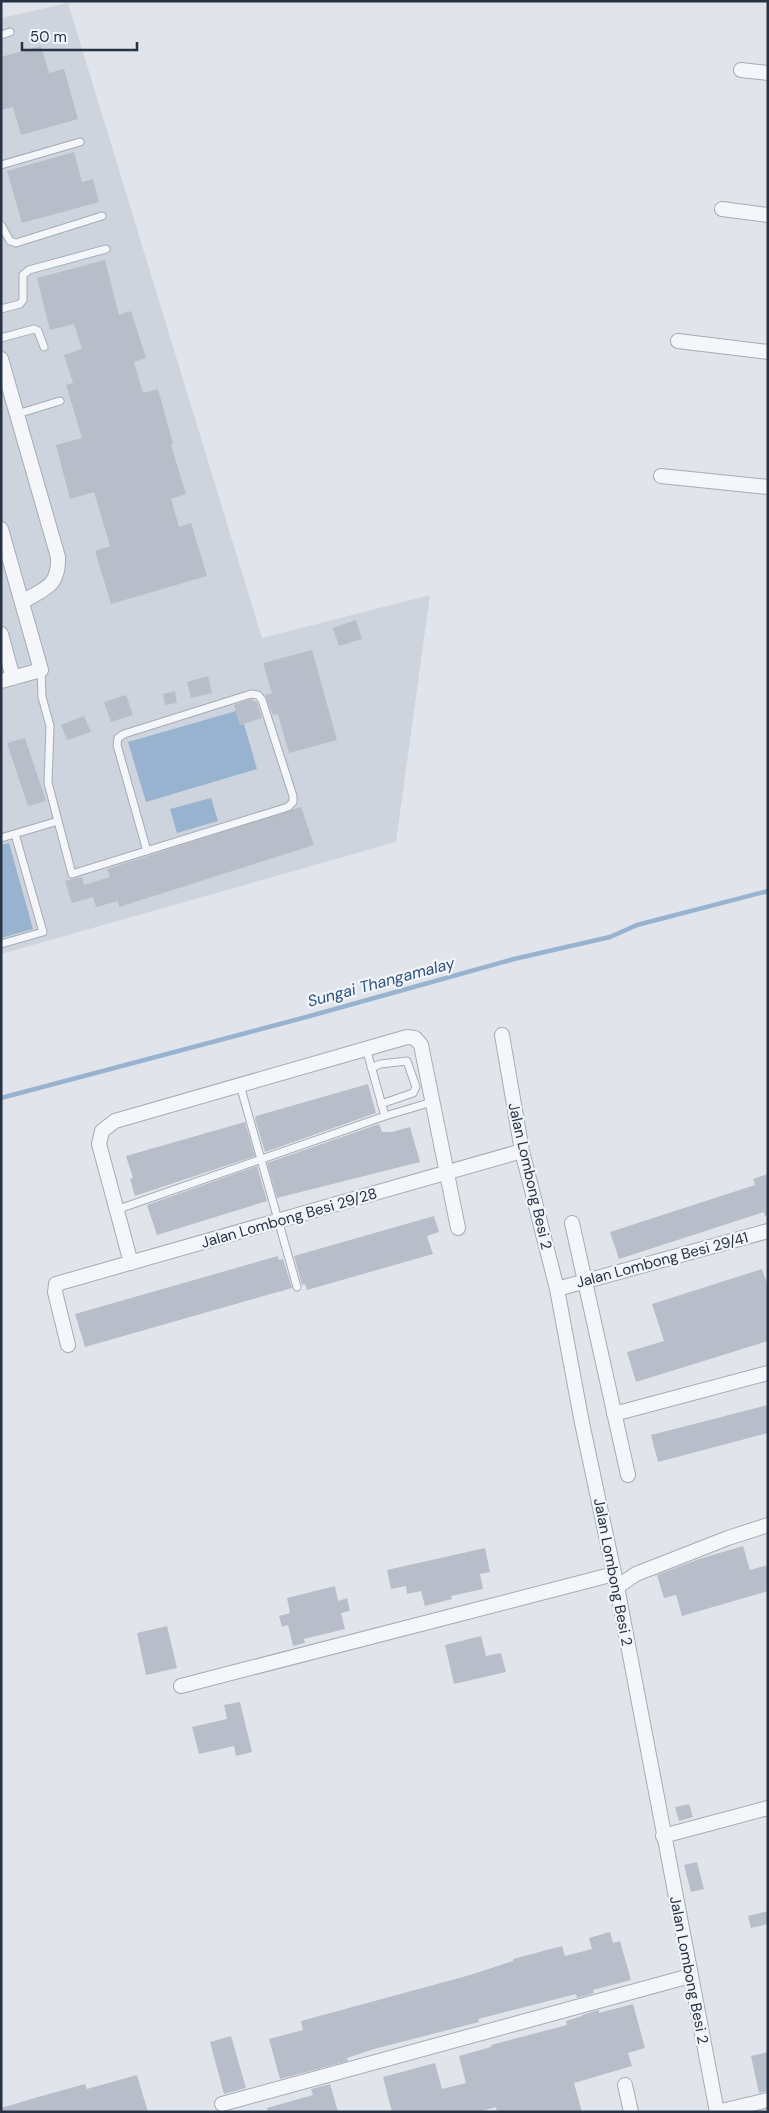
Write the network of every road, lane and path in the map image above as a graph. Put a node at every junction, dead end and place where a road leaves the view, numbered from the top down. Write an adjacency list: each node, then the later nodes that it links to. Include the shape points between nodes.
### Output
1 (10, 32): 2 (lane)
2 (1, 35)
3 (741, 70): 4 (street)
4 (768, 73)
5 (80, 142): 6 (lane)
6 (1, 164)
7 (722, 209): 8 (street)
8 (768, 214)
9 (102, 216): 10 (lane, via 16,243 10,241)
10 (1, 225)
11 (106, 249): 12 (lane, via 30,270 23,275 23,300 20,304)
12 (1, 308)
13 (1, 338): 15 (lane, via 34,329 38,331)
14 (678, 341): 16 (street)
15 (44, 347)
16 (768, 352)
17 (1, 359): 19 (street)
18 (60, 401): 19 (lane)
19 (17, 414): 23 (street, via 59,569 53,583)
20 (661, 476): 21 (street)
21 (768, 487)
22 (1, 529): 23 (street)
23 (22, 602): 25 (street)
24 (1, 634): 26 (street)
25 (41, 670): 26 (street); 27 (lane, via 42,697 50,726 48,783)
26 (7, 679)
27 (58, 821): 28 (lane); 30 (lane, via 72,874)
28 (15, 834): 29 (lane); 31 (lane, via 43,932)
29 (1, 838)
30 (147, 850): 30 (lane, via 118,738 251,694 258,695 293,802 288,807)
31 (1, 944)
32 (502, 1035): 39 (street, Jalan Lombong Besi 2)
33 (366, 1048): 34 (lane); 35 (street); 36 (street, via 406,1037 415,1038 421,1045)
34 (371, 1068): 37 (lane); 37 (lane, via 407,1061 416,1087 413,1093)
35 (240, 1084): 40 (lane); 42 (street, via 115,1120 102,1131 99,1144)
36 (432, 1102): 38 (lane); 41 (street)
37 (381, 1104): 38 (lane)
38 (385, 1116): 40 (lane)
39 (522, 1151): 41 (street, Jalan Lombong Besi 29/28); 50 (street, Jalan Lombong Besi 2)
40 (261, 1159): 42 (lane); 43 (lane)
41 (447, 1173): 43 (street, Jalan Lombong Besi 29/28); 45 (street)
42 (116, 1210): 47 (street)
43 (279, 1221): 47 (street, Jalan Lombong Besi 29/28); 49 (lane)
44 (572, 1223): 48 (street)
45 (458, 1228)
46 (768, 1231): 48 (street, Jalan Lombong Besi 29/41)
47 (131, 1263): 51 (street, Jalan Lombong Besi 29/28, via 56,1284 55,1292)
48 (584, 1281): 50 (street, Jalan Lombong Besi 29/41); 53 (street)
49 (297, 1287)
50 (556, 1289): 56 (street, Jalan Lombong Besi 2)
51 (68, 1345)
52 (768, 1373): 53 (street)
53 (614, 1414): 54 (street)
54 (628, 1475)
55 (768, 1525): 56 (street)
56 (616, 1580): 57 (street); 59 (street, Jalan Lombong Besi 2)
57 (181, 1686)
58 (768, 1808): 59 (street)
59 (663, 1836): 60 (street, Jalan Lombong Besi 2)
60 (690, 1976): 63 (street); 65 (street, Jalan Lombong Besi 2)
61 (625, 2085): 64 (street)
62 (768, 2100): 65 (street)
63 (222, 2104)
64 (631, 2112)
65 (717, 2112)

